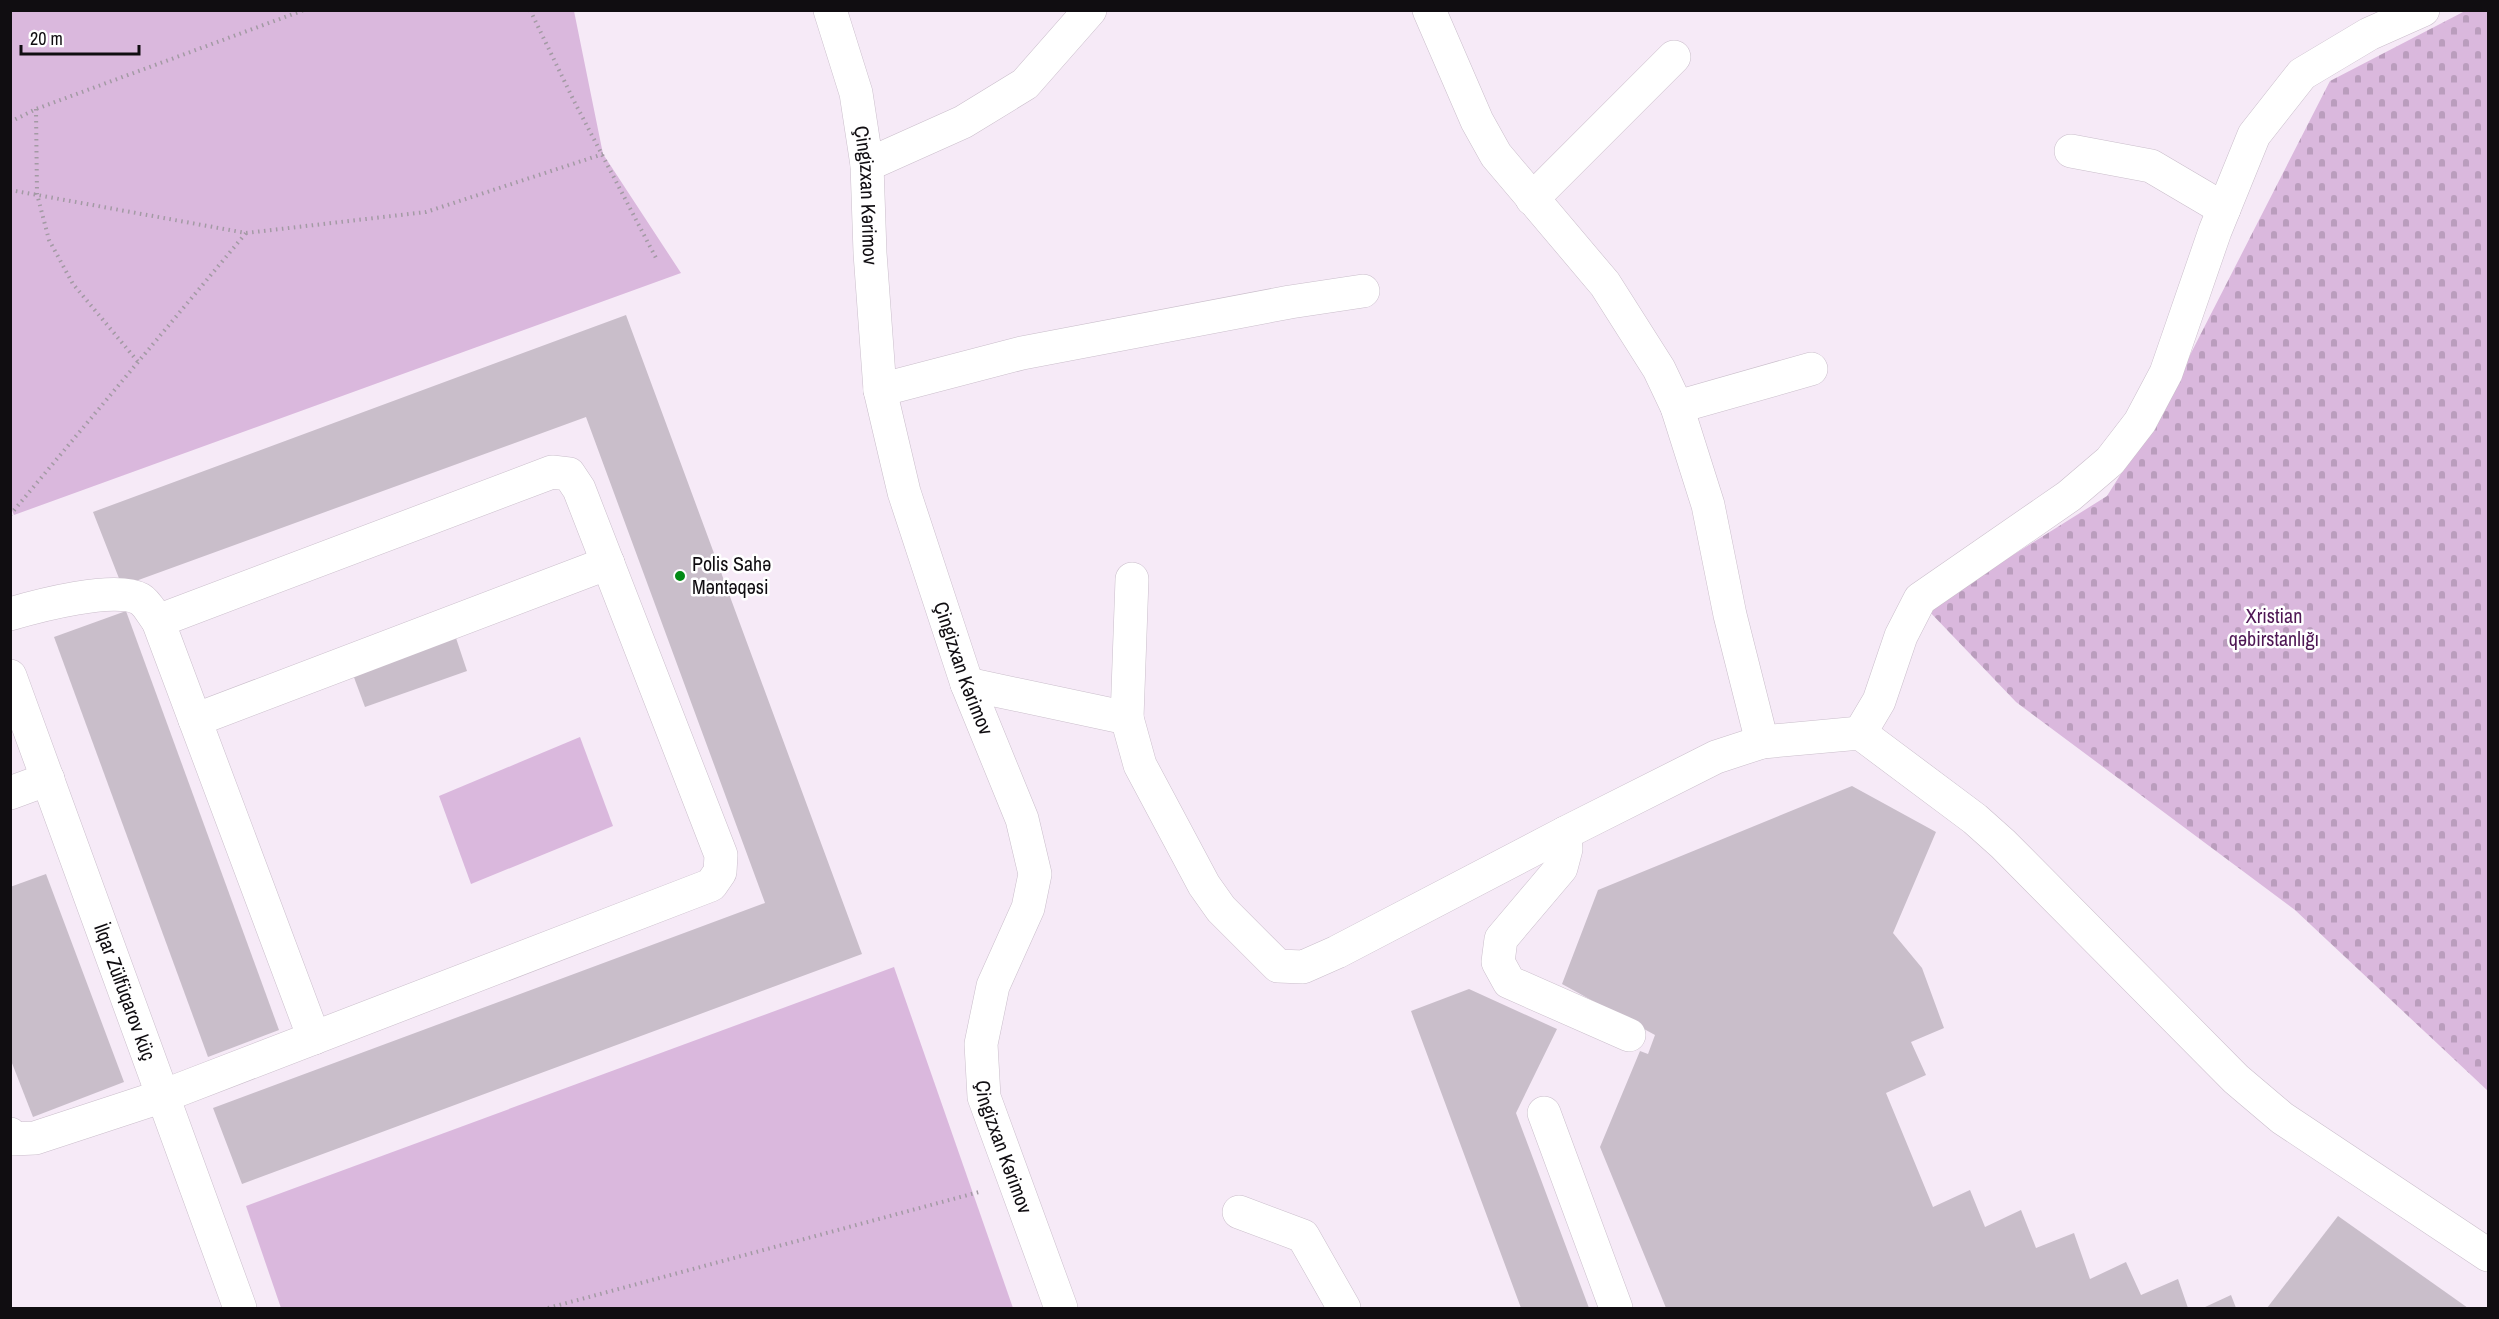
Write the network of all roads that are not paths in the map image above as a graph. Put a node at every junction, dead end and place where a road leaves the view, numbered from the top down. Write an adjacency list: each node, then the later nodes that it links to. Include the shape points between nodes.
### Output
1 (831, 10): 7 (street, Çingizxan Kərimov, via 856,93)
2 (1090, 10): 7 (street, via 1025,84 963,122)
3 (1429, 10): 8 (street, via 1477,121 1496,155)
4 (2423, 10): 9 (street, via 2369,34 2302,74 2253,135)
5 (1674, 57): 8 (street)
6 (2071, 151): 9 (street, via 2151,166)
7 (867, 165): 12 (street, Çingizxan Kərimov)
8 (1532, 200): 13 (street, via 1605,284 1659,369)
9 (2224, 209): 22 (street, via 2166,373 2140,422 2110,461 2069,496 1920,599 1900,636 1879,700)
10 (1363, 291): 12 (street, via 1022,353)
11 (1811, 369): 13 (street)
12 (880, 390): 19 (street, Çingizxan Kərimov, via 904,492)
13 (1677, 407): 23 (street, via 1708,505)
14 (608, 563): 17 (street, via 579,489 569,474 552,472); 21 (street); 28 (street, via 721,855 720,872 711,885)
15 (1132, 579): 20 (street)
16 (10, 614): 17 (street, via 116,593 141,599)
17 (158, 621): 21 (street)
18 (10, 676): 24 (street, İlqar Zülfüqarov küç)
19 (967, 684): 20 (street); 35 (street, Çingizxan Kərimov, via 1022,819 1035,874 1028,908 993,986 981,1044 984,1097)
20 (1127, 718): 26 (street, via 1140,765 1204,885 1221,909 1278,966 1303,967 1337,952)
21 (195, 720): 28 (street)
22 (1860, 733): 23 (street); 33 (street, via 2003,844 2236,1079 2282,1118)
23 (1762, 742): 26 (street, via 1716,757)
24 (48, 779): 25 (street); 29 (street, İlqar Zülfüqarov küç)
25 (10, 793)
26 (1565, 833): 27 (street, via 1561,868 1501,939 1498,962 1509,982)
27 (1629, 1035)
28 (314, 1038): 29 (street)
29 (163, 1096): 31 (street, via 35,1138); 34 (street, İlqar Zülfüqarov küç)
30 (1544, 1113): 37 (street)
31 (11, 1137)
32 (1239, 1212): 36 (street, via 1303,1236)
33 (2488, 1255)
34 (240, 1308)
35 (1061, 1308)
36 (1344, 1308)
37 (1616, 1308)

